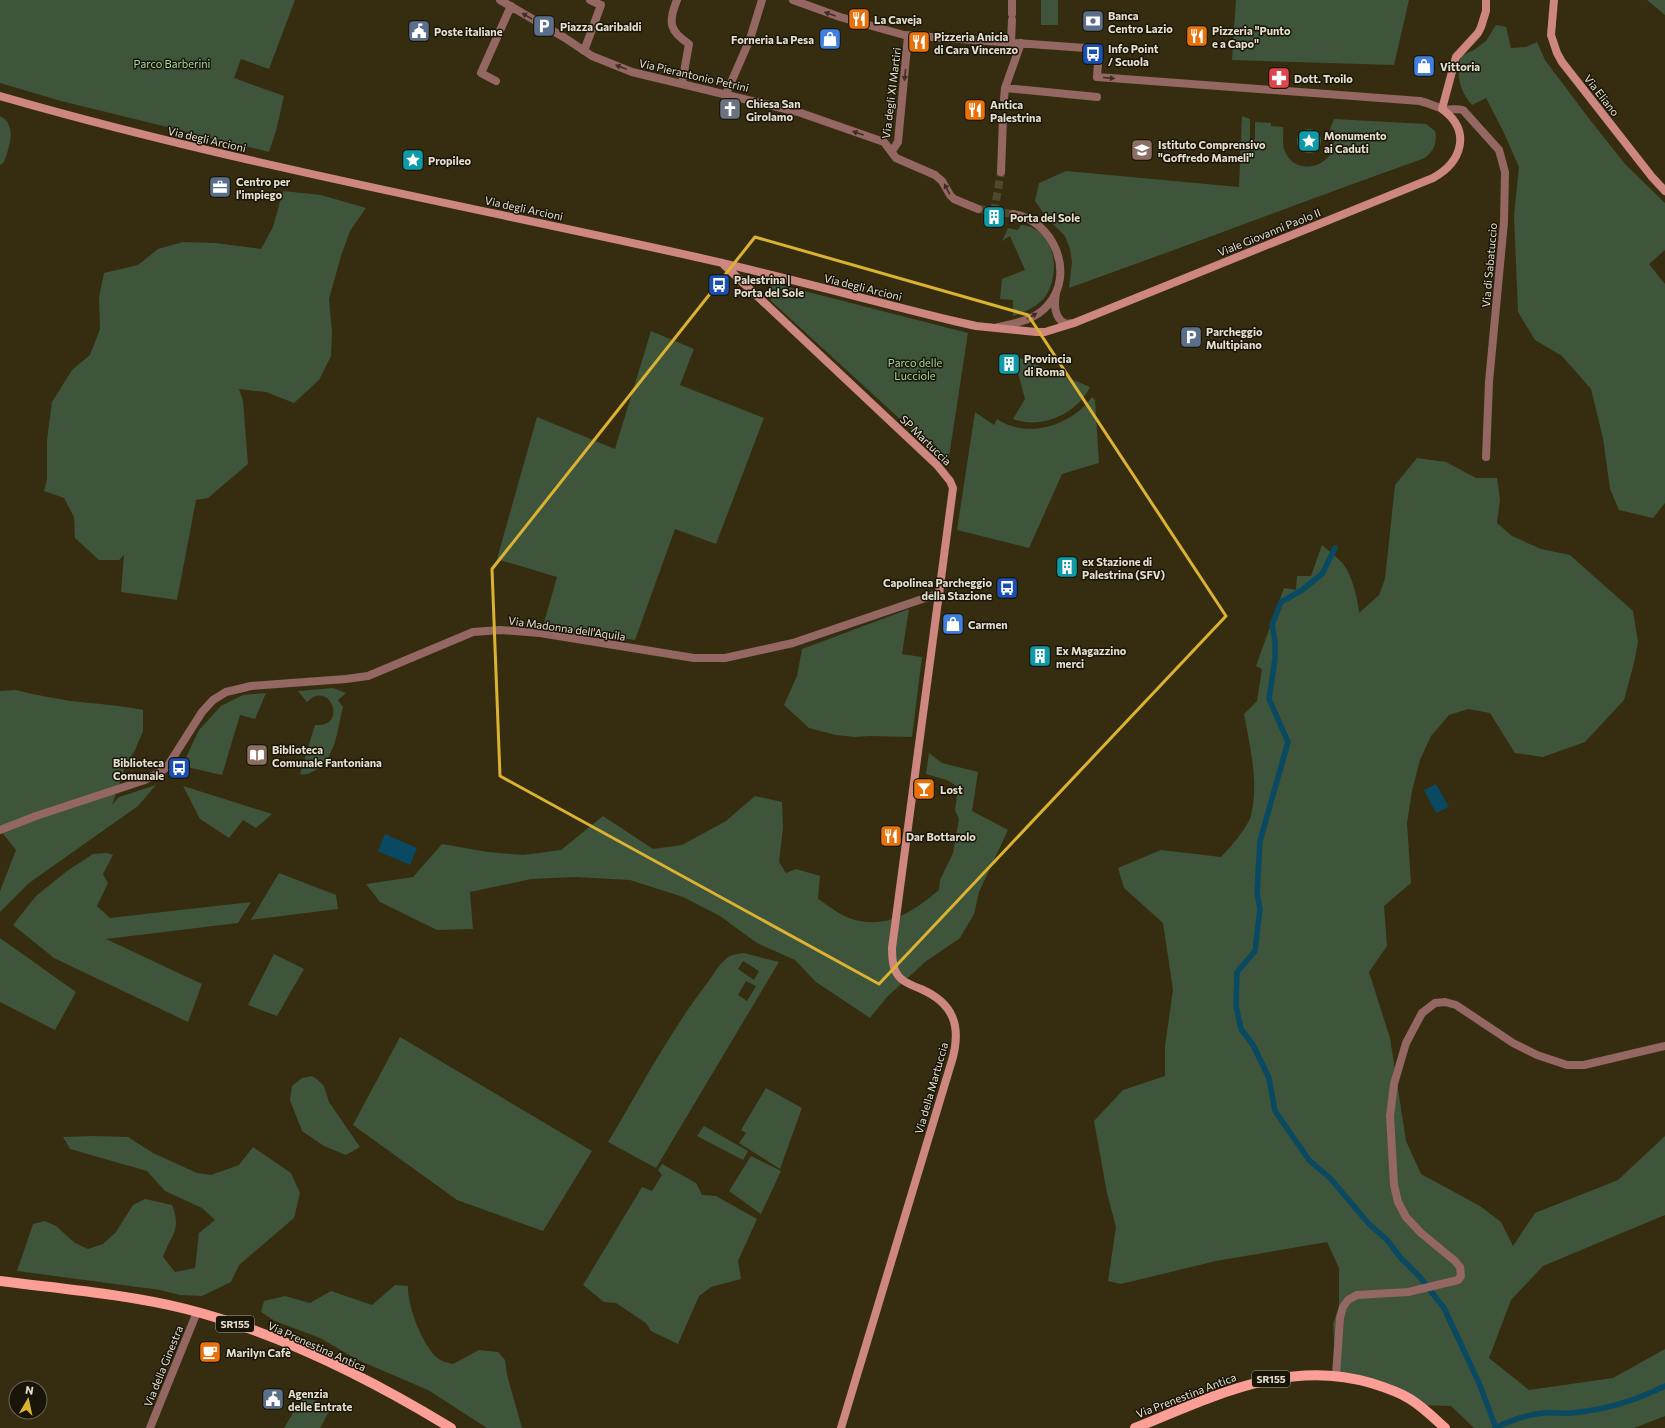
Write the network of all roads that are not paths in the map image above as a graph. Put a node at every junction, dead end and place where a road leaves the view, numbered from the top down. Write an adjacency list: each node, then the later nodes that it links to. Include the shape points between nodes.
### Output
1 (500, 0): 9 (street, Via Pierantonio Petrini)
2 (590, 0): 13 (street, via 601,5)
3 (677, 0): 15 (street, via 672,28 677,36 689,44)
4 (762, 0): 17 (street, via 750,39)
5 (793, 0): 10 (street, one-way to 5, via 840,17)
6 (1012, 0): 11 (street)
7 (1486, 0): 21 (street, via 1486,11 1478,33 1456,56)
8 (1554, 0): 25 (street, Via Eliano, via 1551,35 1562,62)
9 (511, 6): 13 (street, Via Pierantonio Petrini, one-way to 9); 14 (street, via 481,73)
10 (908, 36): 11 (street); 23 (street, Via degli XI Martiri, one-way to 23, via 898,142)
11 (1011, 42): 12 (street)
12 (1021, 43): 16 (street); 21 (street, Via di Sabatuccio, one-way to 21, via 1099,49 1097,77 1425,102)
13 (584, 51): 15 (street, Via Pierantonio Petrini, one-way to 13, via 632,72)
14 (496, 81)
15 (682, 83): 17 (street, Via Pierantonio Petrini)
16 (1004, 88): 19 (street); 20 (street)
17 (726, 94): 23 (street, Via Pierantonio Petrini, one-way to 17, via 884,142 798,112)
18 (0, 96): 28 (street, Via degli Arcioni, via 198,149)
19 (1097, 98)
20 (1004, 99)
21 (1442, 109): 30 (street, Viale Giovanni Paolo II, via 1453,118 1460,135 1459,147 1449,167 1433,178); 33 (street, Via di Sabatuccio, via 1463,110 1499,150 1505,172 1504,222 1489,382)
22 (1003, 119): 24 (street)
23 (892, 151): 26 (street, Via Pierantonio Petrini, one-way to 23, via 954,199 936,176 896,158)
24 (1000, 172)
25 (1665, 191)
26 (978, 209)
27 (1013, 214): 29 (street, via 1034,221 1051,239 1060,262)
28 (721, 263): 31 (street, Via degli Arcioni, via 954,321); 34 (street, SP Martuccia, via 937,465 950,481 953,495)
29 (1059, 283): 30 (street, via 1055,301 1056,314 1062,323); 31 (street, one-way to 29, via 1020,322 1040,312 1049,304)
30 (1074, 323): 32 (street, Viale Giovanni Paolo II)
31 (996, 328): 32 (street, Via degli Arcioni)
32 (1045, 332)
33 (1486, 458)
34 (940, 593): 35 (street, SP Martuccia); 36 (street, Via Madonna dell'Aquila, via 798,641 725,658 694,658 540,633 486,630 465,635 368,676 234,689 208,705 162,771 145,780)
35 (922, 726): 44 (street, Via della Martuccia, via 892,942 893,960 895,970 903,980 945,1006 955,1021 956,1040 951,1064)
36 (0, 830)
37 (1665, 1046): 40 (street, via 1584,1065 1567,1065 1537,1055 1513,1043 1456,1005 1440,1002 1426,1009 1416,1022 1406,1043 1394,1084 1390,1116 1393,1179 1396,1198 1406,1217 1451,1257 1460,1267 1460,1276 1458,1280 1416,1290 1357,1295 1345,1303 1340,1318)
38 (0, 1281): 39 (main road, Via Prenestina Antica / SR155, via 137,1299)
39 (197, 1312): 42 (street, Via della Ginestra); 43 (main road, Via Prenestina Antica / SR155, via 234,1323 322,1359 405,1400)
40 (1336, 1375): 41 (main road, Via Prenestina Antica / SR155, via 1288,1376 1252,1383); 46 (main road, Via Prenestina Antica / SR155, via 1376,1384 1410,1399)
41 (1145, 1426): 45 (main road, Via Prenestina Antica / SR155)
42 (150, 1428)
43 (451, 1428)
44 (841, 1428)
45 (1135, 1428)
46 (1445, 1428)

